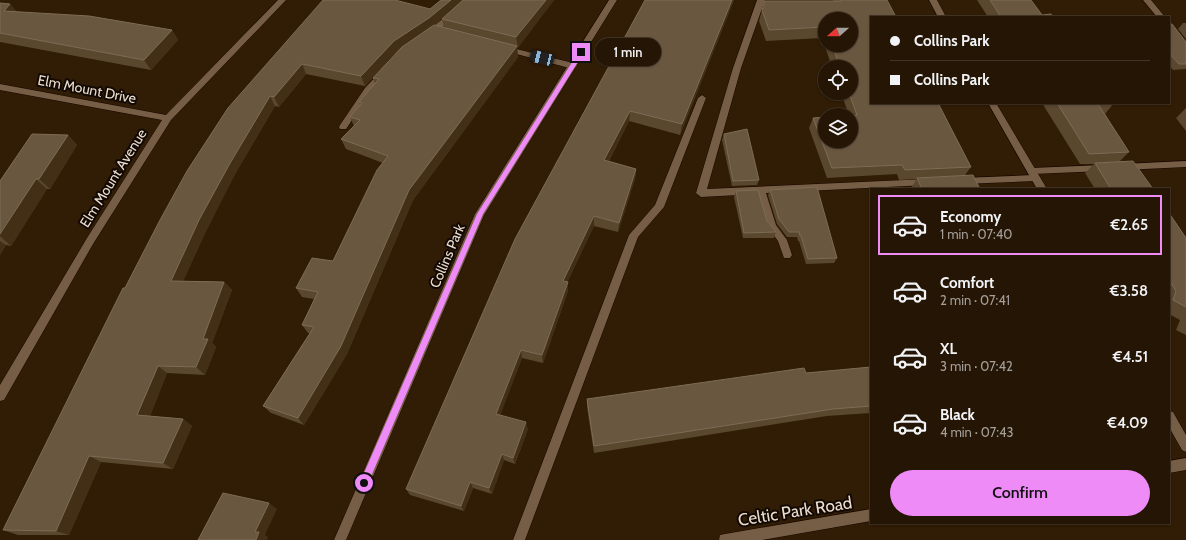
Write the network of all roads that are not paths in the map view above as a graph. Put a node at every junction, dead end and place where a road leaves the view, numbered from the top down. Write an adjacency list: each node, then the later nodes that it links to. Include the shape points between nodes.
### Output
1 (282, 0): 16 (street, Elm Mount Avenue)
2 (471, 0): 9 (street, via 438,32)
3 (613, 0): 11 (street, Collins Park)
4 (762, 0): 23 (street, via 737,68 701,193)
5 (933, 0): 7 (street)
6 (1147, 0): 8 (street)
7 (941, 16)
8 (1160, 16)
9 (423, 38)
10 (496, 46): 11 (street)
11 (573, 66): 31 (street, Collins Park, via 480,214)
12 (387, 70): 17 (street, via 368,90)
13 (0, 87): 16 (street, Elm Mount Drive)
14 (702, 98): 32 (street, via 659,207 634,235)
15 (993, 104): 19 (street)
16 (168, 118): 25 (street, Elm Mount Avenue, via 90,241)
17 (343, 127)
18 (1186, 164): 19 (street)
19 (1033, 174): 20 (street); 22 (street)
20 (957, 181)
21 (933, 182): 23 (street)
22 (1041, 188)
23 (760, 189): 24 (street, via 772,226 782,240)
24 (787, 255)
25 (0, 396)
26 (1170, 418): 27 (street)
27 (1186, 446)
28 (1186, 464): 29 (street)
29 (1170, 467)
30 (870, 516): 33 (street, Celtic Park Road)
31 (340, 540)
32 (520, 540)
33 (725, 540)

